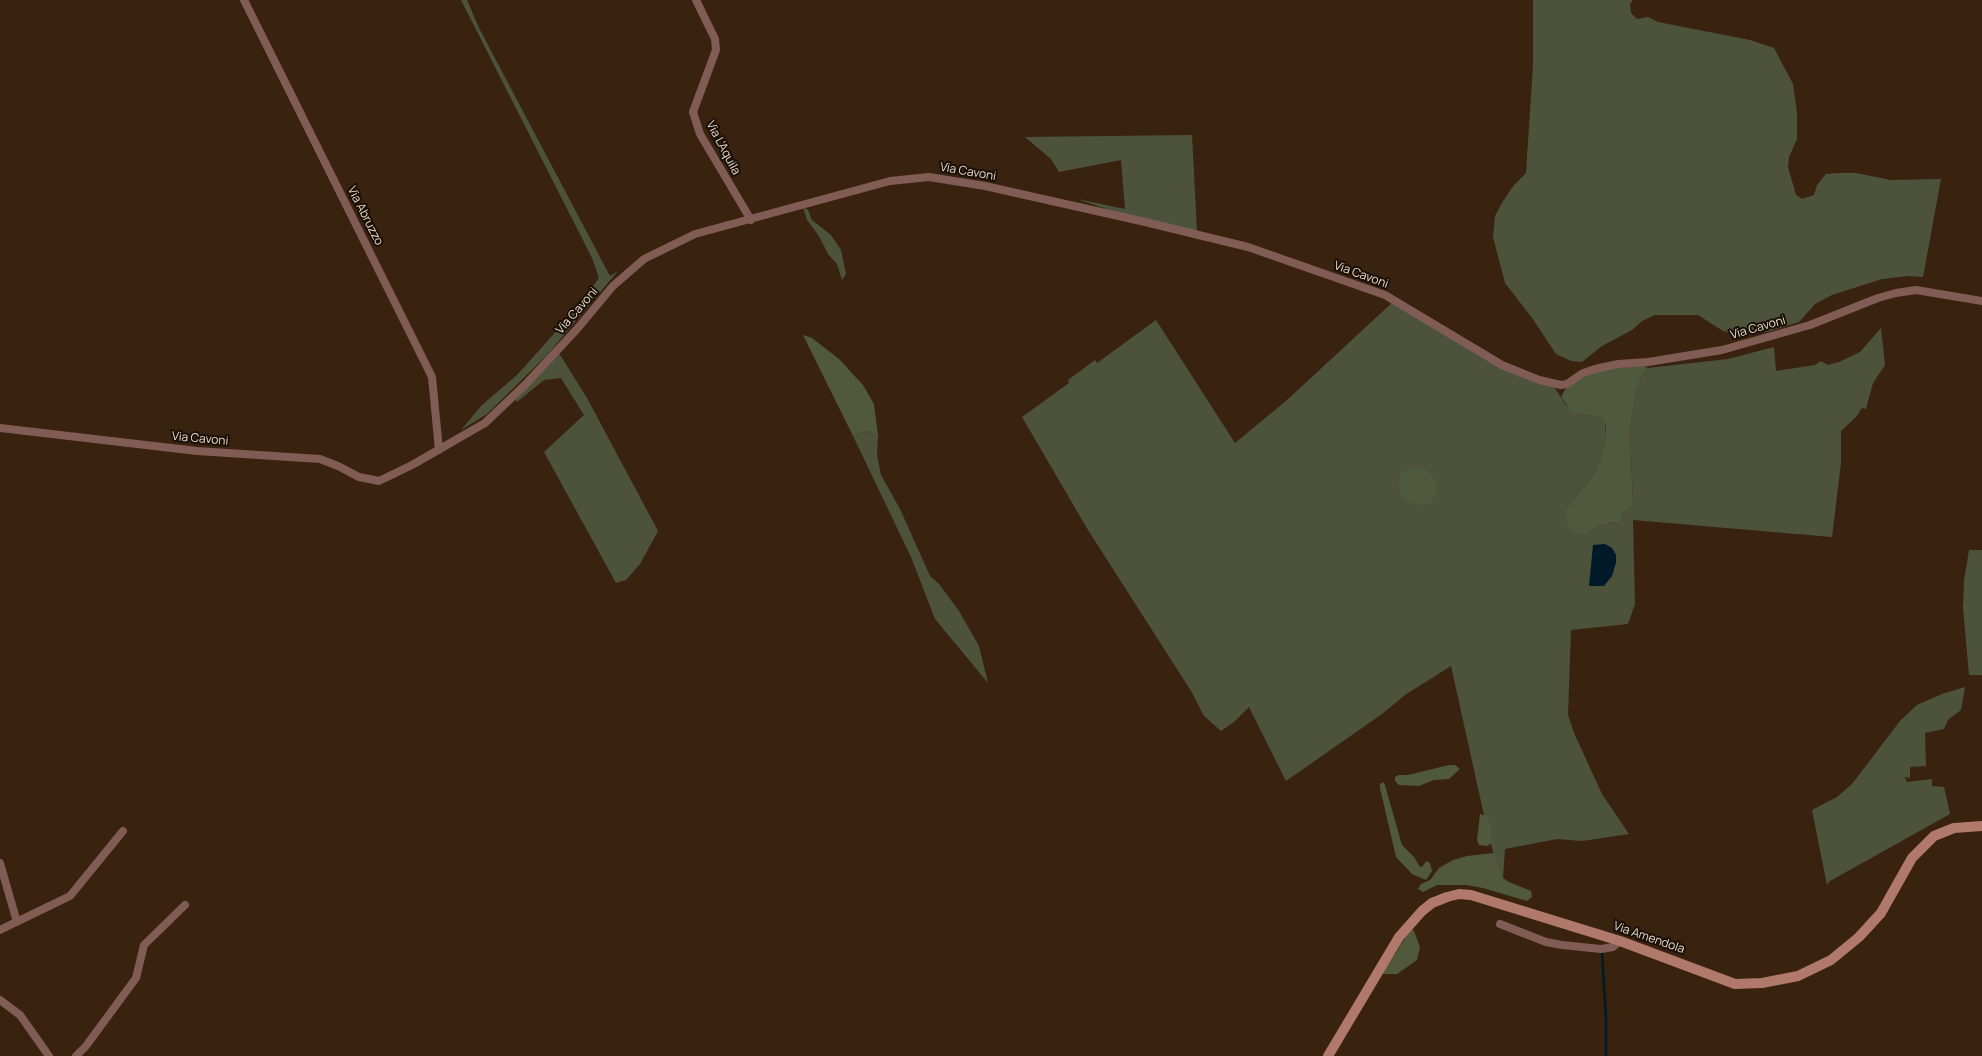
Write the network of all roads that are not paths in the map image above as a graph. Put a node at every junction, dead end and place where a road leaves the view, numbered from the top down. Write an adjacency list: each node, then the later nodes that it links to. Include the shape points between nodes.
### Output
1 (244, 0): 6 (street, Via Abruzzo, via 432,377)
2 (696, 0): 3 (street, Via L'Aquila, via 715,39 716,50 693,112 700,134)
3 (751, 220): 4 (street, Via Cavoni, via 890,181 929,177 984,186 1220,239 1329,275 1385,295 1502,365 1561,385 1583,373 1610,365 1722,350 1810,325 1896,293 1916,290); 6 (street, Via Cavoni, via 695,234 644,260 613,286 532,378 492,417)
4 (1982, 301)
5 (0, 428): 6 (street, Via Cavoni, via 197,451 320,460 359,477 379,481)
6 (439, 450)
7 (1982, 826): 14 (main road, Via Amendola, via 1954,828 1934,836 1912,858 1881,913 1859,938 1831,960 1798,976 1735,984)
8 (123, 831): 11 (street, via 70,896)
9 (0, 863): 11 (street)
10 (185, 905): 17 (street, via 144,945 136,978)
11 (17, 922): 13 (street)
12 (1500, 924): 14 (street, via 1562,945 1601,949 1613,947)
13 (0, 930)
14 (1620, 941): 18 (main road, Via Amendola, via 1471,895 1459,894 1432,903 1399,937)
15 (0, 1000): 16 (street, via 20,1014)
16 (49, 1056)
17 (76, 1056)
18 (1328, 1056)

